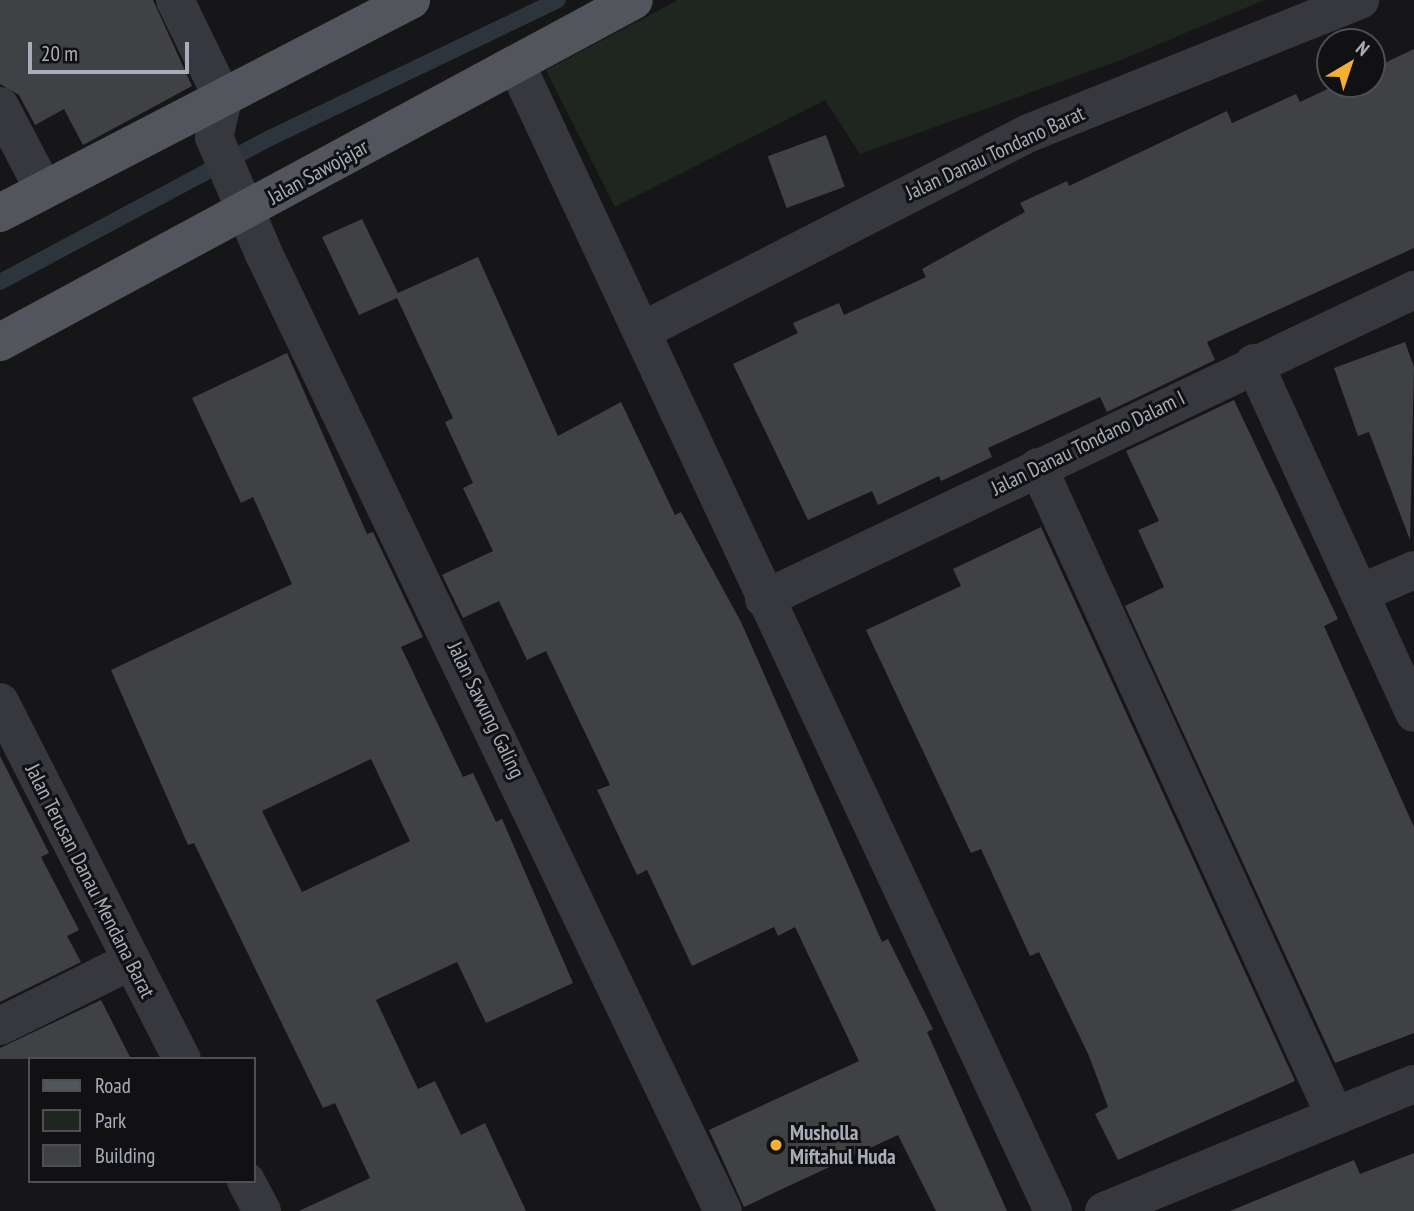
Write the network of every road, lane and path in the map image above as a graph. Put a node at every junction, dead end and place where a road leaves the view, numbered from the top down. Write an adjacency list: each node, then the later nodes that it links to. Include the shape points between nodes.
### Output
1 (175, 0): 6 (street)
2 (411, 0): 6 (main road)
3 (1360, 0): 12 (street, Jalan Danau Tondano Barat, via 1030,133)
4 (622, 3): 5 (main road, Jalan Sawojajar)
5 (516, 64): 9 (main road, Jalan Sawojajar); 12 (street)
6 (223, 99): 8 (main road); 9 (street, Jalan Sawung Galing, via 214,137)
7 (0, 106): 8 (street)
8 (44, 190): 10 (main road)
9 (244, 202): 13 (main road, Jalan Sawojajar); 28 (street, Jalan Sawung Galing)
10 (0, 214)
11 (1414, 290): 14 (street, Jalan Danau Tondano Dalam I)
12 (642, 331): 18 (street)
13 (0, 342)
14 (1254, 363): 15 (street, Jalan Danau Tondano Dalam I); 17 (street)
15 (1038, 467): 18 (street, Jalan Danau Tondano Dalam I); 25 (street)
16 (1414, 570): 17 (street)
17 (1361, 593): 20 (street)
18 (764, 599): 29 (street)
19 (0, 702): 21 (street, Jalan Terusan Danau Mendana Barat)
20 (1414, 713)
21 (131, 961): 22 (street); 23 (street, Jalan Terusan Danau Mendana Barat)
22 (0, 1026)
23 (181, 1057)
24 (1414, 1084): 25 (street)
25 (1335, 1116): 30 (street)
26 (247, 1183): 27 (street)
27 (262, 1211)
28 (723, 1211)
29 (1053, 1211)
30 (1104, 1211)

